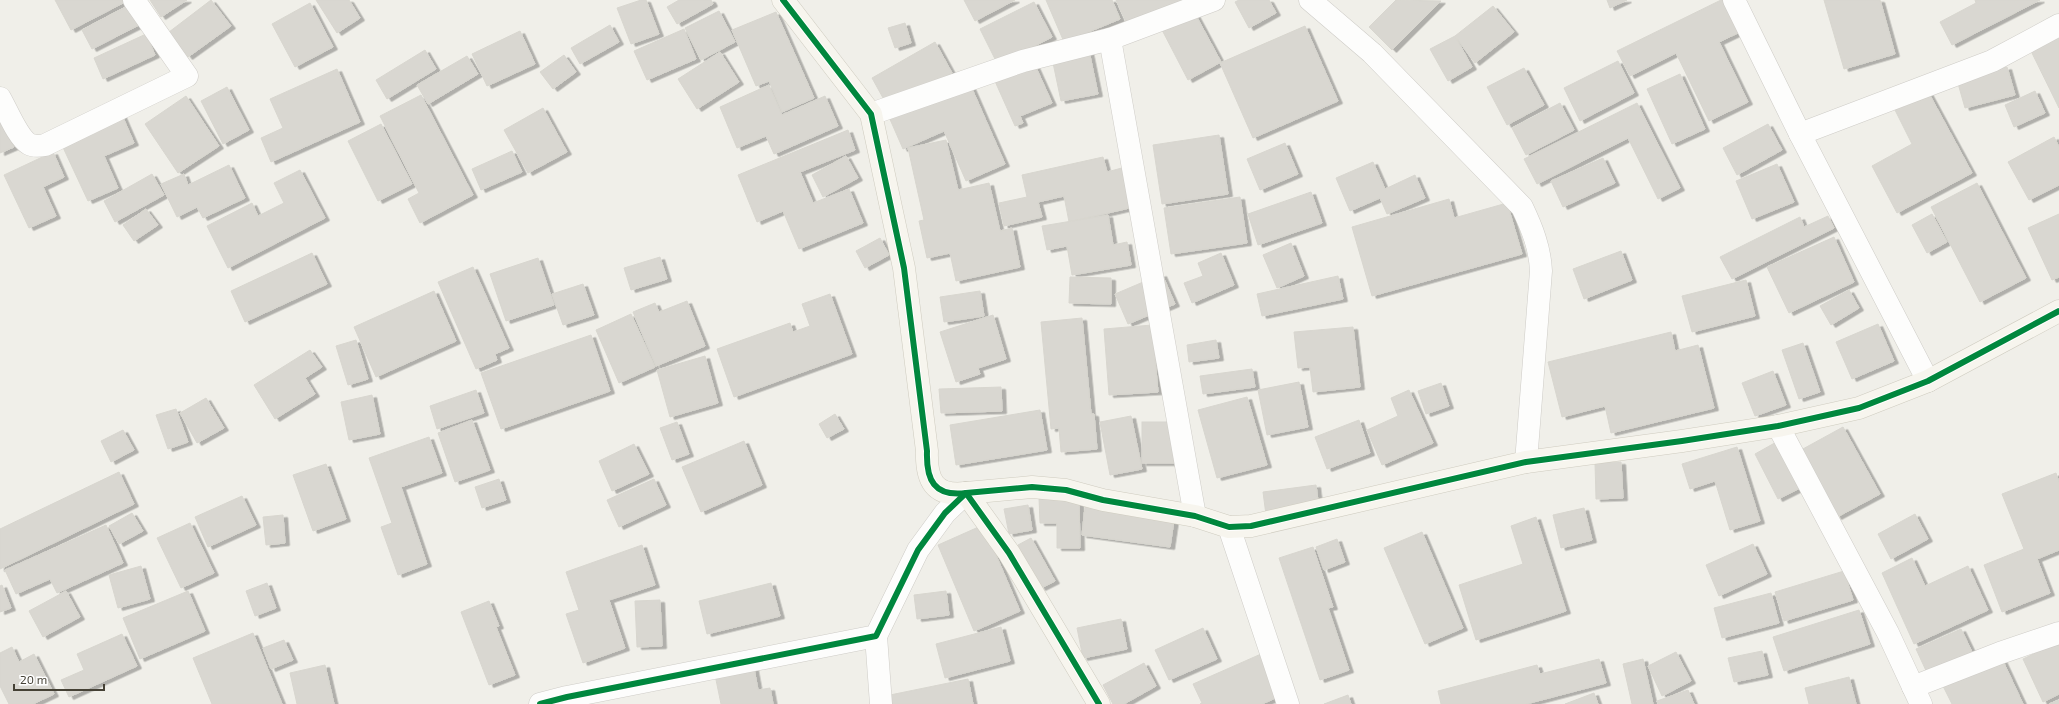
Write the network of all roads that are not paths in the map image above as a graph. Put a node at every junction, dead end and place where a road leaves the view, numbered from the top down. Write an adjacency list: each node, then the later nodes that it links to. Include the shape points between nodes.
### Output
1 (134, 0): 8 (street, via 187,76 45,146 31,145 23,140)
2 (783, 0): 9 (street)
3 (1214, 0): 7 (street)
4 (1310, 0): 14 (street, via 1372,53 1522,207 1530,223 1540,254 1541,271)
5 (1734, 0): 10 (street)
6 (2059, 25): 10 (street, via 1992,61)
7 (1110, 39): 9 (street, via 1023,61); 16 (street)
8 (0, 98)
9 (871, 114): 15 (street, via 904,268 927,451 927,470 937,488 952,495)
10 (1800, 134): 12 (street)
11 (2059, 311): 12 (street)
12 (1928, 381): 13 (street, via 1858,408)
13 (1778, 426): 14 (street); 20 (street, via 1888,633)
14 (1526, 462): 17 (street, via 1251,526)
15 (966, 493): 16 (street, via 1032,488 1066,490 1103,500); 19 (street, via 945,513 918,550); 24 (street, via 1009,553)
16 (1195, 516): 17 (street)
17 (1229, 527): 25 (street)
18 (2059, 633): 20 (street, via 2000,653)
19 (876, 636): 21 (street); 23 (street)
20 (1917, 696)
21 (567, 700): 22 (street)
22 (540, 704)
23 (881, 704)
24 (1099, 704)
25 (1288, 704)

